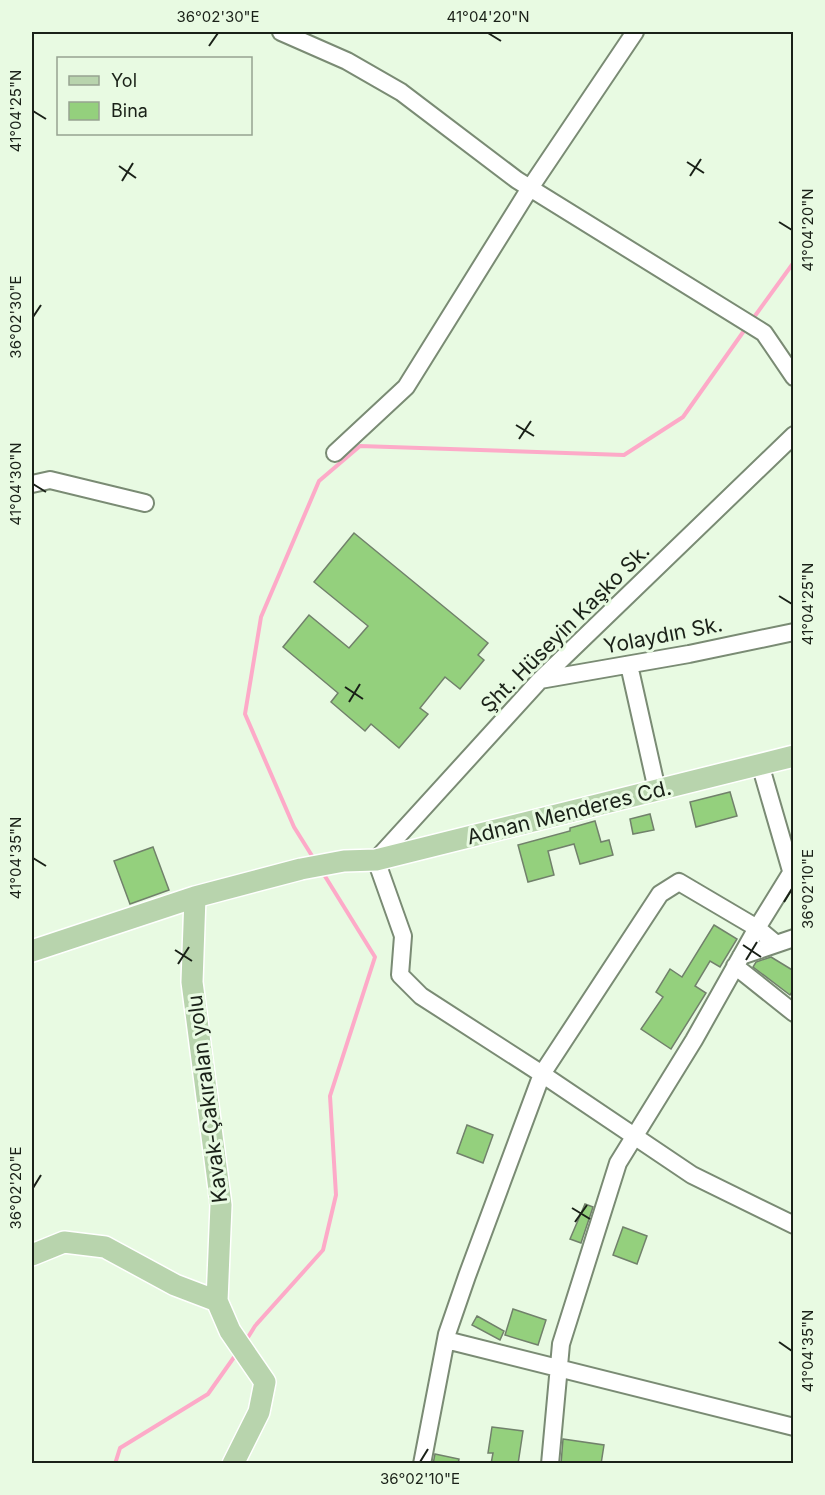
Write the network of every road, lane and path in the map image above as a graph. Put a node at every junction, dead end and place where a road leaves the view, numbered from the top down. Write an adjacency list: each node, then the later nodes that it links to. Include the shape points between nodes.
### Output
1 (281, 32): 3 (street, via 347,61 401,92)
2 (635, 32): 3 (street)
3 (530, 188): 4 (street, via 764,333); 6 (street, via 406,387)
4 (794, 378)
5 (794, 435): 11 (street, Şht. Hüseyin Kaşko Sk.)
6 (335, 453)
7 (32, 484): 8 (street, via 50,480)
8 (146, 503)
9 (794, 632): 10 (street, Yolaydın Sk.)
10 (629, 665): 11 (street, Yolaydın Sk.); 14 (street)
11 (540, 680): 15 (street, Şht. Hüseyin Kaşko Sk.)
12 (794, 756): 13 (main road, Adnan Menderes Cd.)
13 (760, 764): 14 (main road, Adnan Menderes Cd.); 16 (street)
14 (657, 790): 15 (main road, Adnan Menderes Cd.)
15 (376, 860): 17 (main road, Adnan Menderes Cd., via 301,869); 24 (street, via 403,936 400,975 421,996)
16 (792, 877): 18 (street)
17 (195, 897): 21 (main road, Adnan Menderes Cd.); 28 (main road, Kavak-Çakıralan yolu, via 192,982 221,1205)
18 (757, 928): 20 (street); 22 (street); 24 (street, via 678,882 660,894)
19 (794, 938): 20 (street)
20 (775, 943): 22 (street)
21 (32, 951)
22 (738, 961): 23 (street); 25 (street)
23 (794, 1013)
24 (542, 1074): 25 (street); 29 (street)
25 (635, 1135): 26 (street, via 692,1174); 30 (street, via 618,1163 561,1344)
26 (794, 1225)
27 (32, 1255): 28 (main road, via 64,1242 105,1247 175,1285)
28 (217, 1301): 32 (main road, via 230,1331 265,1382 259,1412)
29 (446, 1340): 30 (street); 33 (street)
30 (559, 1368): 31 (street); 34 (street)
31 (794, 1426)
32 (233, 1464)
33 (422, 1464)
34 (550, 1464)

